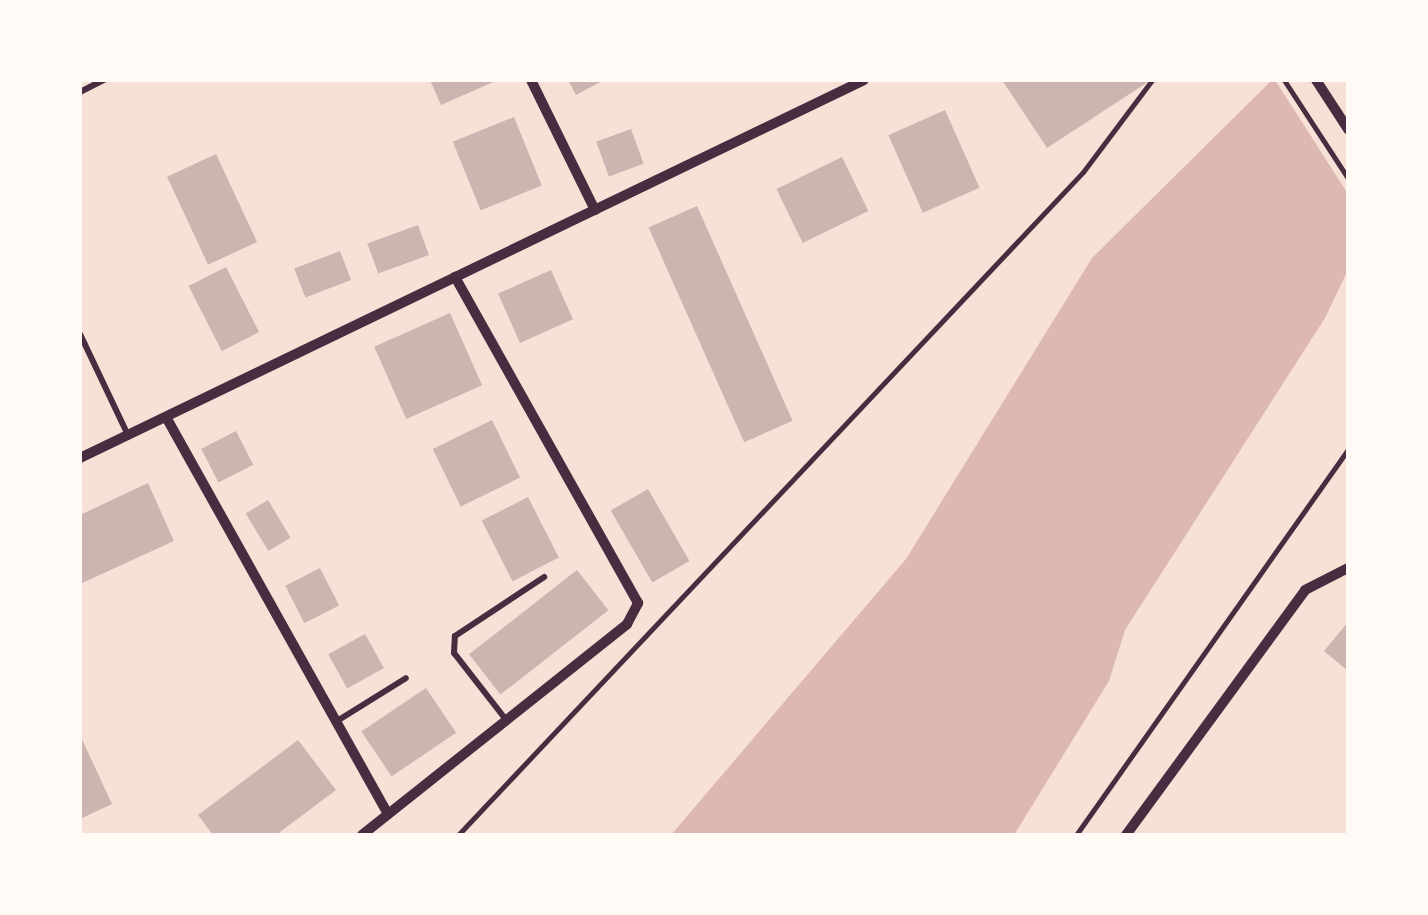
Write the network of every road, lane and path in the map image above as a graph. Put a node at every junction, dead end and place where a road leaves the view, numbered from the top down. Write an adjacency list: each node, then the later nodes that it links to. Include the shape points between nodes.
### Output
1 (104, 80): 7 (lane)
2 (531, 80): 10 (street)
3 (864, 80): 10 (street)
4 (1152, 80): 24 (path, via 1083,172)
5 (1284, 80): 9 (path)
6 (1316, 80): 8 (street)
7 (80, 92)
8 (1348, 129)
9 (1348, 178)
10 (596, 210): 11 (street)
11 (455, 278): 13 (street); 21 (street, via 638,603 627,624)
12 (80, 334): 14 (lane)
13 (166, 417): 14 (street); 20 (street)
14 (128, 435): 16 (street)
15 (1348, 449): 25 (path)
16 (80, 458)
17 (1348, 568): 26 (street, via 1305,590)
18 (544, 577): 21 (lane, via 455,636 454,653)
19 (406, 678): 20 (lane)
20 (336, 722): 22 (street)
21 (508, 722): 22 (street)
22 (388, 814): 23 (street)
23 (362, 835)
24 (458, 835)
25 (1076, 835)
26 (1126, 835)

